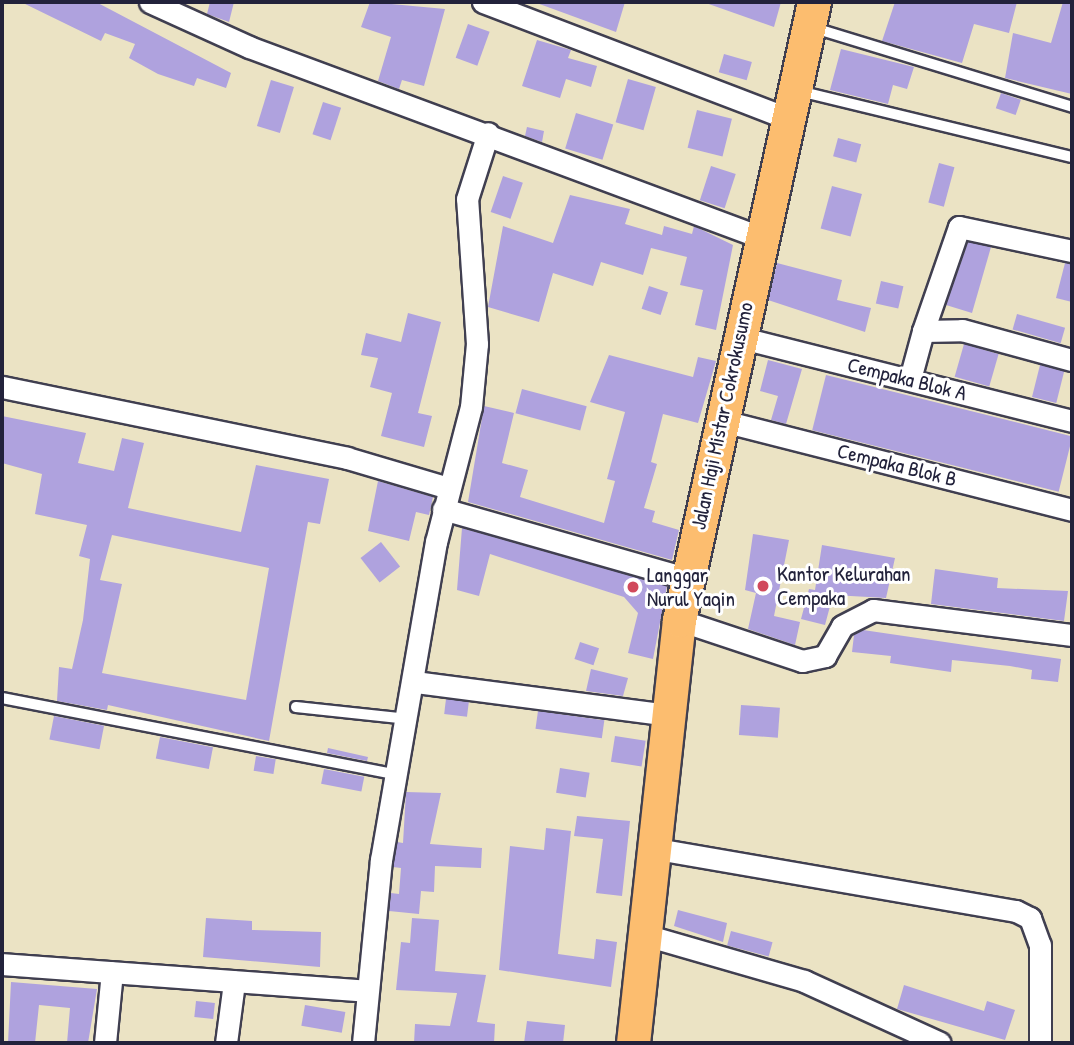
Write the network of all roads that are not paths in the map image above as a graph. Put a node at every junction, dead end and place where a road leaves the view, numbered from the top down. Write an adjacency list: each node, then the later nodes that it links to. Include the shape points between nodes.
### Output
1 (150, 2): 3 (street)
2 (483, 2): 5 (street)
3 (193, 12): 7 (street)
4 (811, 14): 5 (main road, Jalan Haji Mistar Cokrokusumo); 6 (lane)
5 (789, 104): 8 (lane); 9 (main road, Jalan Haji Mistar Cokrokusumo)
6 (1072, 107)
7 (488, 133): 9 (street); 18 (street, via 467,199 475,372)
8 (1072, 157)
9 (760, 237): 12 (main road, Jalan Haji Mistar Cokrokusumo)
10 (1072, 251): 11 (street, via 959,227)
11 (923, 331): 13 (street, via 962,330); 14 (street)
12 (741, 338): 14 (street, Cempaka Blok A); 16 (main road, Jalan Haji Mistar Cokrokusumo)
13 (1072, 360)
14 (909, 379): 17 (street, Cempaka Blok A)
15 (2, 387): 18 (street, via 347,458)
16 (723, 421): 19 (street, Cempaka Blok B); 20 (main road, Jalan Haji Mistar Cokrokusumo)
17 (1072, 421)
18 (445, 498): 20 (street); 23 (street)
19 (1072, 510)
20 (686, 578): 21 (main road, Jalan Haji Mistar Cokrokusumo)
21 (679, 620): 22 (street, via 802,661 825,656 842,626 873,610); 26 (main road, Jalan Haji Mistar Cokrokusumo)
22 (1072, 635)
23 (415, 682): 26 (street); 27 (street)
24 (2, 698): 28 (lane)
25 (296, 707): 27 (lane)
26 (668, 715): 29 (main road, Jalan Haji Mistar Cokrokusumo)
27 (408, 719): 28 (street)
28 (397, 775): 34 (street)
29 (651, 848): 30 (main road, Jalan Haji Mistar Cokrokusumo); 40 (street, via 1016,911 1030,918 1040,945)
30 (645, 935): 38 (main road, Jalan Haji Mistar Cokrokusumo); 39 (street, via 804,981)
31 (2, 964): 32 (street)
32 (112, 972): 33 (street); 35 (street)
33 (233, 982): 34 (street); 36 (street)
34 (366, 991): 37 (street)
35 (105, 1043)
36 (226, 1043)
37 (363, 1043)
38 (633, 1043)
39 (940, 1043)
40 (1040, 1043)

